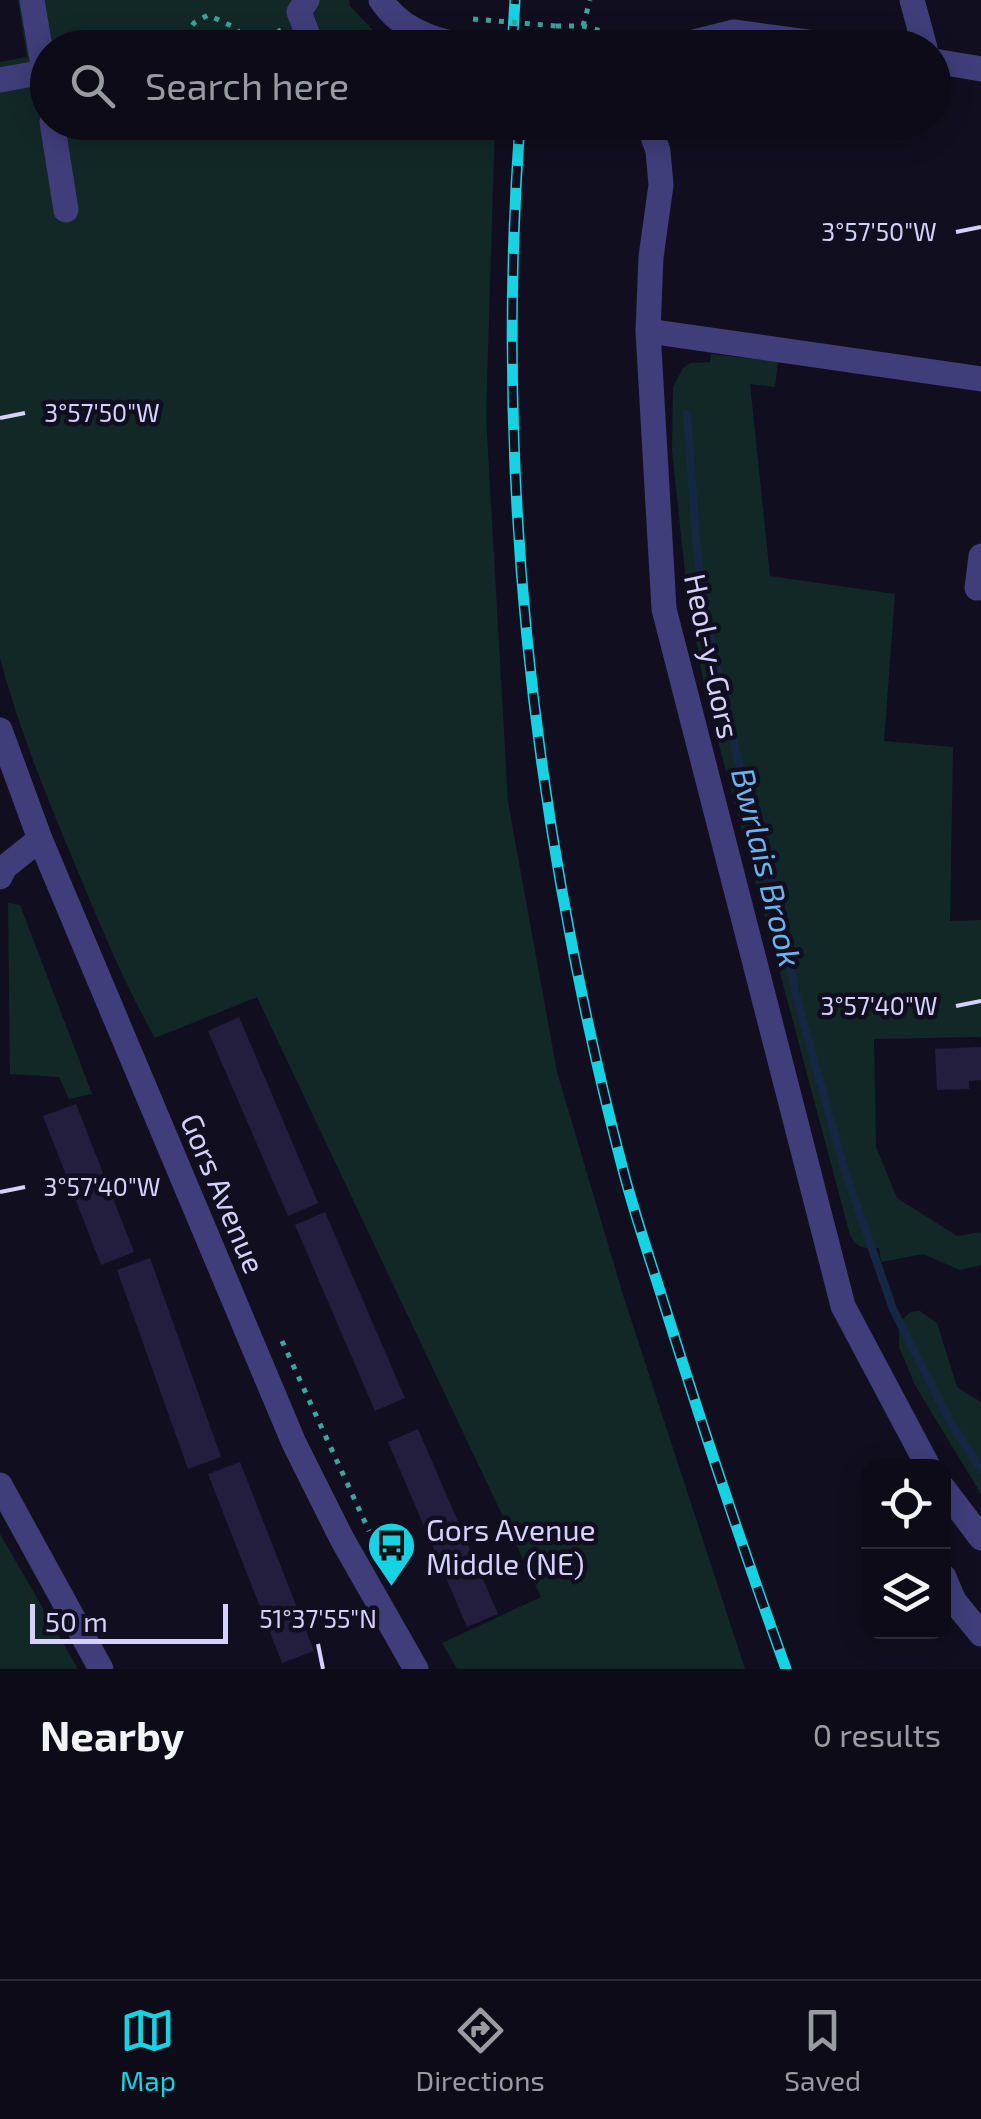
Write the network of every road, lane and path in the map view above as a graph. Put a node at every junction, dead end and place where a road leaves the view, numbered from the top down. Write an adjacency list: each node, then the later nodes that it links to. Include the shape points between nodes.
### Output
1 (32, 0): 8 (street)
2 (381, 0): 12 (street)
3 (590, 0): 7 (path)
4 (912, 0): 14 (street)
5 (306, 19): 11 (path)
6 (473, 20): 7 (path, bridge)
7 (583, 26): 13 (path)
8 (37, 30)
9 (189, 30): 10 (path, via 208,14)
10 (234, 30)
11 (281, 30)
12 (414, 30)
13 (598, 30)
14 (920, 30)
15 (951, 64): 16 (street)
16 (981, 69)
17 (0, 80): 18 (street)
18 (30, 83)
19 (55, 140): 21 (street)
20 (654, 140): 22 (street, Heol-y-Gors, via 661,185)
21 (66, 210)
22 (648, 331): 23 (street); 30 (street, Heol-y-Gors, via 664,609 842,1306)
23 (981, 379)
24 (981, 556): 25 (street)
25 (977, 588)
26 (0, 730): 27 (street, Gors Avenue)
27 (40, 839): 28 (street); 38 (street, Gors Avenue, via 294,1443)
28 (0, 877)
29 (278, 1334): 33 (path)
30 (924, 1459)
31 (0, 1485): 37 (street)
32 (951, 1498): 34 (street)
33 (372, 1538)
34 (981, 1538)
35 (951, 1594): 36 (street)
36 (981, 1634)
37 (102, 1669)
38 (416, 1669)

